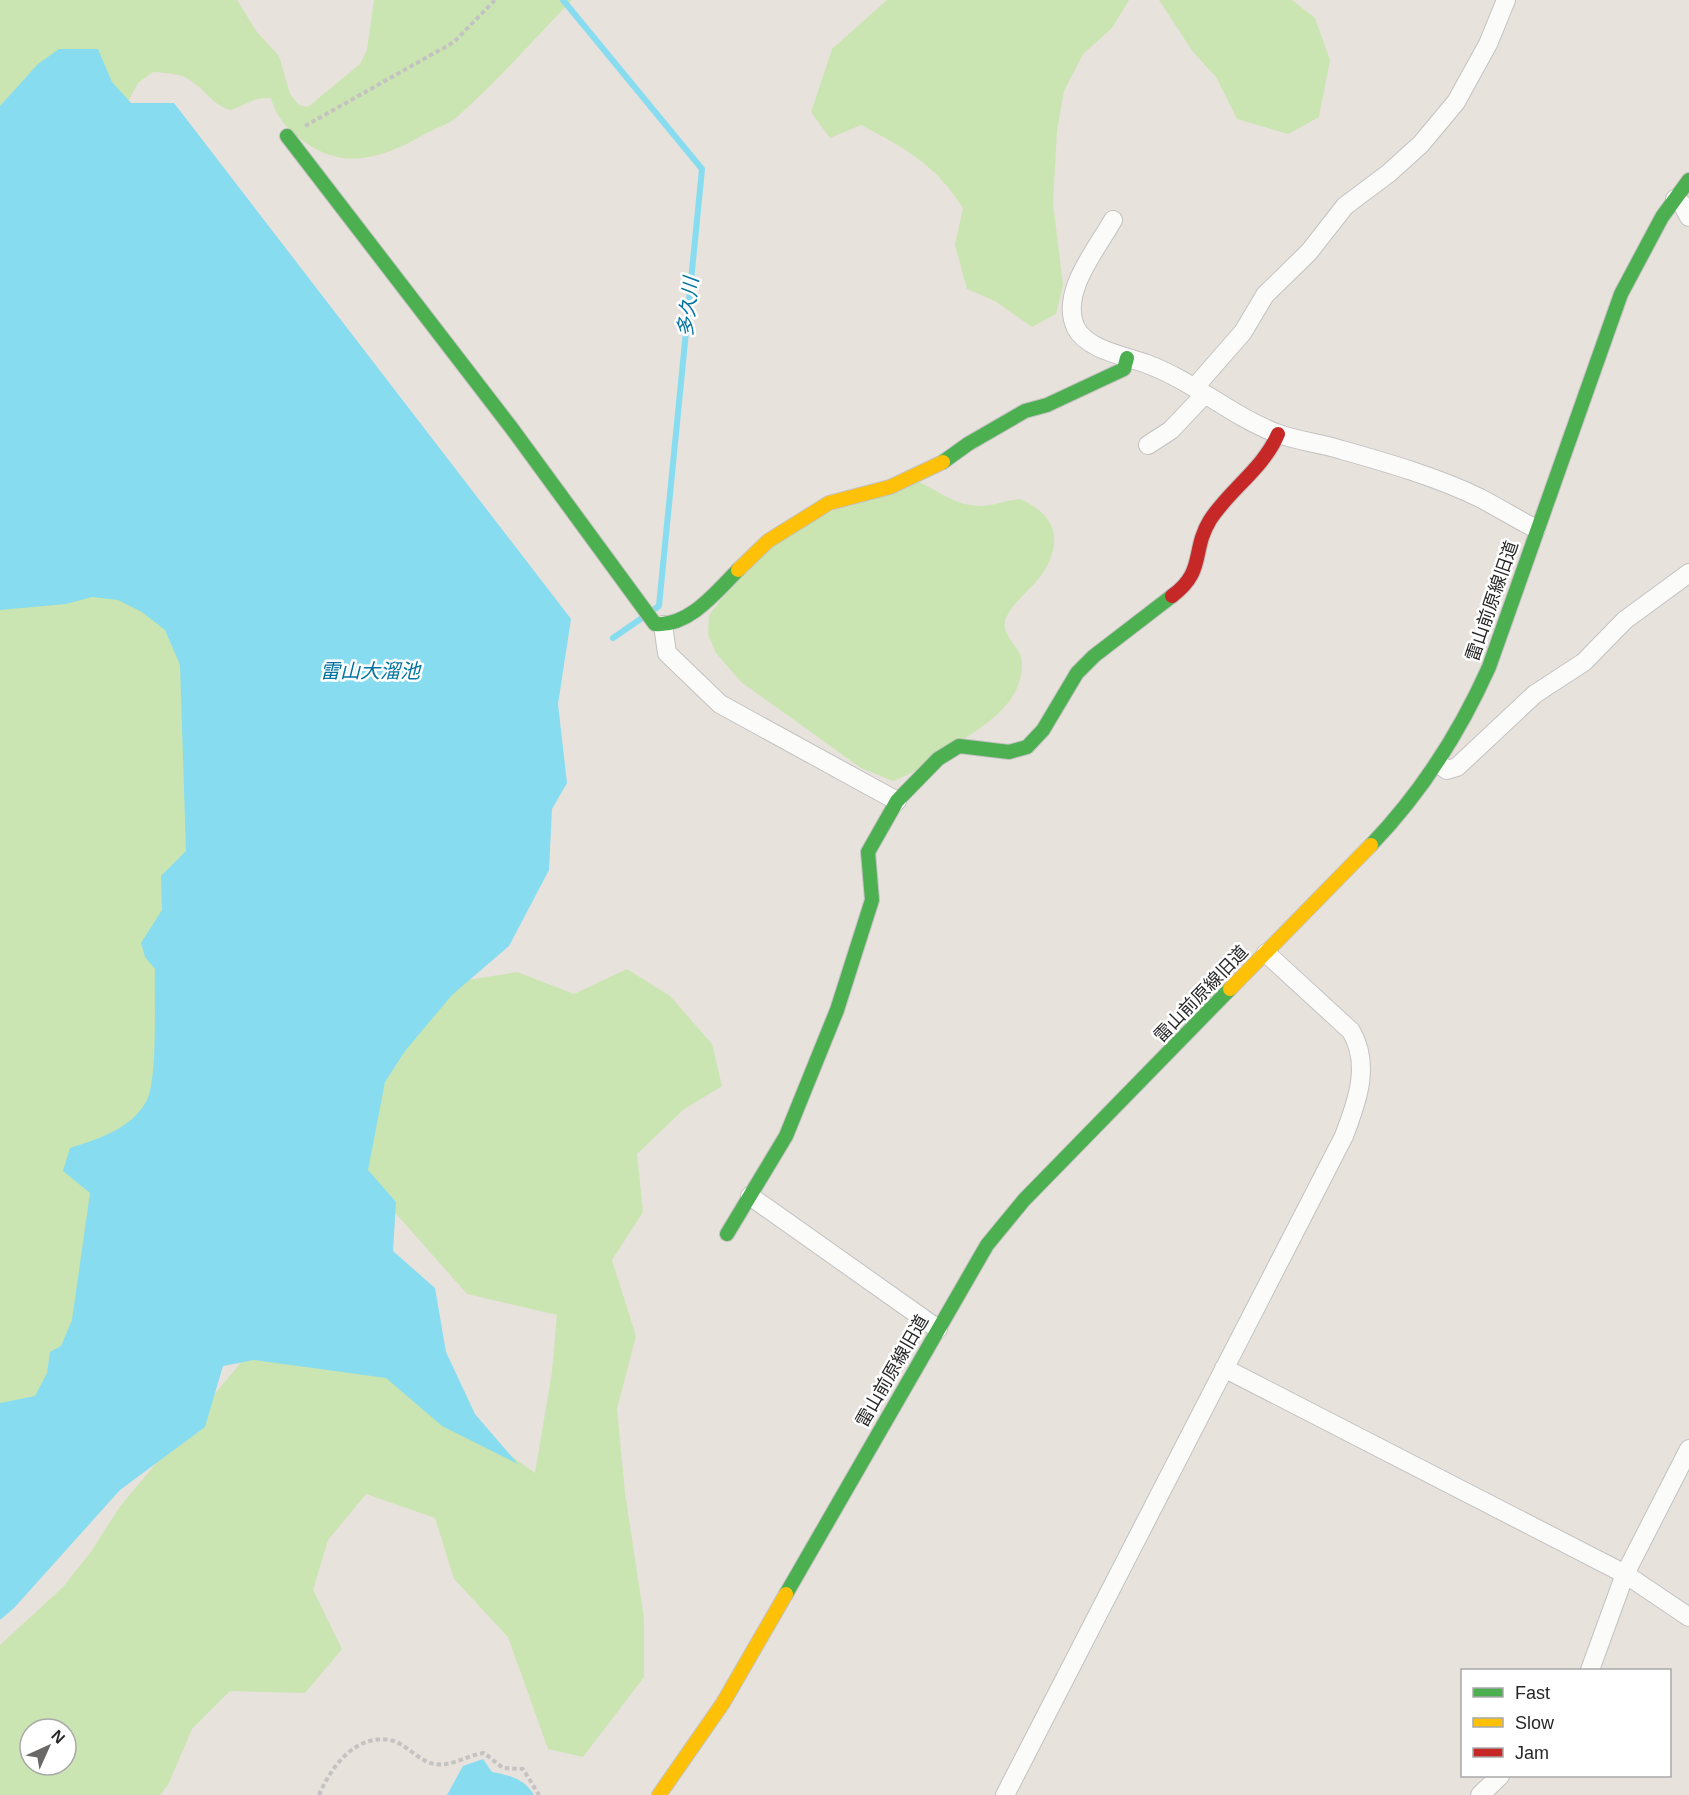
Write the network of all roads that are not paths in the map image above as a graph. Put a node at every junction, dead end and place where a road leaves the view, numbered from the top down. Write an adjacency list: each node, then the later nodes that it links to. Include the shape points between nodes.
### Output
1 (1506, 0): 8 (street, via 1488,44 1456,102 1421,144 1345,206 1309,252 1265,295)
2 (287, 136): 13 (street, via 510,426 642,608)
3 (1689, 180): 4 (street, 雷山前原線旧道)
4 (1675, 199): 5 (street); 11 (street, 雷山前原線旧道, via 1621,294)
5 (1689, 217)
6 (1113, 220): 7 (street, via 1075,288 1071,311 1076,329 1089,342)
7 (1127, 358): 8 (street, via 1149,364); 13 (street, via 1124,369 1047,405 1025,411 942,463 890,487 829,502 768,541 697,610 683,619)
8 (1200, 391): 9 (street); 10 (street, via 1171,430)
9 (1278, 434): 11 (street, via 1341,449 1439,481); 15 (street, via 1256,468 1211,518 1202,534 1197,568 1188,584 1077,673 1043,730 1027,747 1009,752 959,746 938,759)
10 (1148, 445)
11 (1536, 529): 14 (street, 雷山前原線旧道, via 1489,667)
12 (1689, 573): 14 (street, via 1625,620 1584,662 1535,694 1457,767 1448,771)
13 (659, 624): 15 (street, via 667,653 720,704)
14 (1439, 764): 16 (street, 雷山前原線旧道, via 1409,805)
15 (897, 801): 17 (street, via 868,852 872,900 837,1010 786,1136)
16 (1266, 953): 19 (street, 雷山前原線旧道, via 1024,1200 987,1245); 20 (street, via 1351,1031 1360,1047 1359,1085 1344,1136)
17 (750, 1196): 18 (street); 19 (street)
18 (727, 1234)
19 (938, 1329): 26 (street, 雷山前原線旧道, via 723,1703)
20 (1224, 1368): 22 (street); 27 (street)
21 (1689, 1449): 22 (street)
22 (1625, 1574): 23 (street); 24 (street)
23 (1689, 1617)
24 (1591, 1669)
25 (1499, 1777): 28 (street)
26 (660, 1795)
27 (1005, 1795)
28 (1480, 1795)

